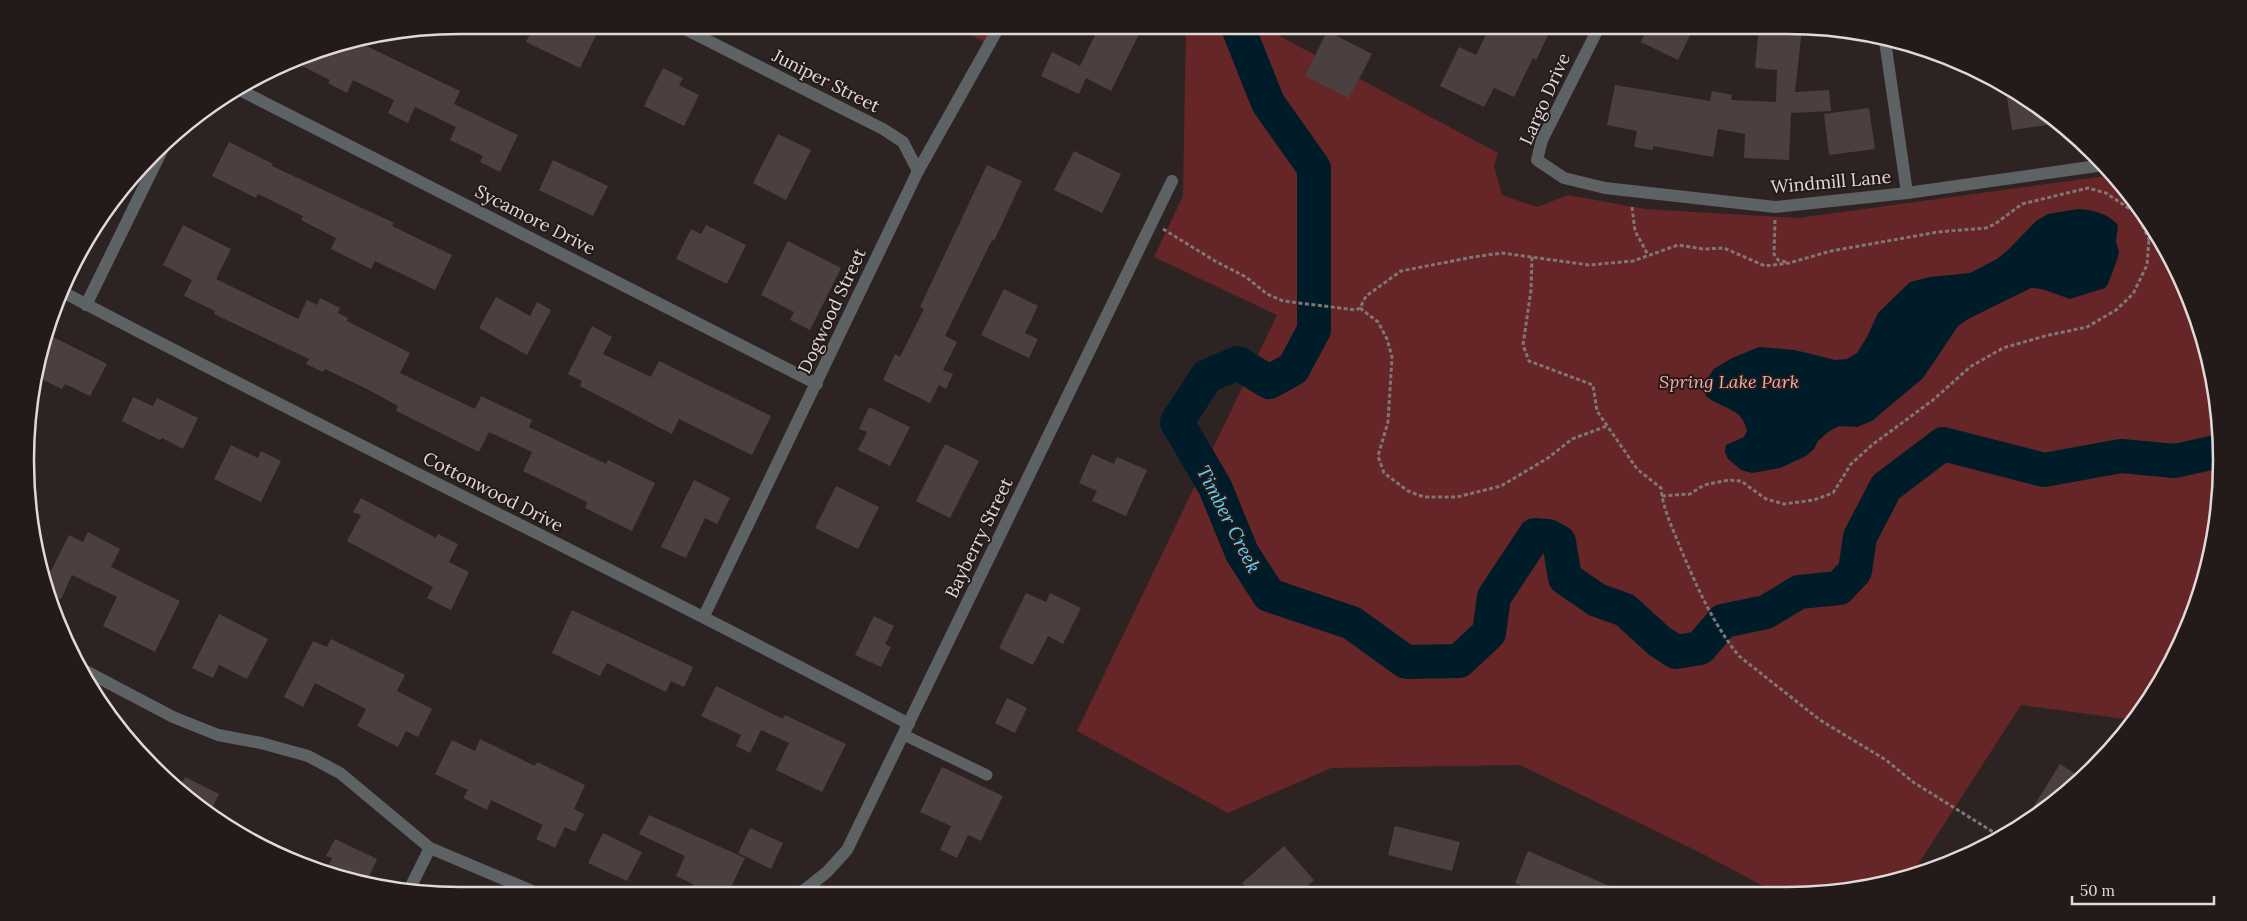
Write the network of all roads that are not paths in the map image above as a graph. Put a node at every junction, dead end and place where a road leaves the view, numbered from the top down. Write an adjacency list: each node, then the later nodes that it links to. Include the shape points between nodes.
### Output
1 (695, 34): 9 (street, Juniper Street, via 882,129 903,142)
2 (995, 34): 9 (street, Dogwood Street)
3 (1595, 34): 6 (street, Largo Drive, via 1542,140)
4 (1886, 45): 11 (street)
5 (245, 92): 14 (street, Sycamore Drive)
6 (1537, 160): 11 (street, Windmill Lane, via 1564,178 1605,188 1775,206)
7 (156, 162): 13 (street)
8 (2095, 166): 11 (street, Windmill Lane)
9 (918, 171): 14 (street, Dogwood Street)
10 (1172, 181): 17 (street, Bayberry Street)
11 (1907, 193)
12 (67, 295): 13 (street, Cottonwood Drive)
13 (86, 305): 15 (street, Cottonwood Drive)
14 (817, 384): 15 (street, Dogwood Street)
15 (704, 616): 17 (street, Cottonwood Drive)
16 (91, 674): 19 (street, via 173,717 218,735 261,742 308,756 340,774)
17 (906, 729): 18 (lane); 22 (street, Bayberry Street, via 847,850)
18 (987, 775)
19 (430, 848): 20 (street); 21 (street)
20 (412, 884)
21 (523, 887)
22 (808, 887)

